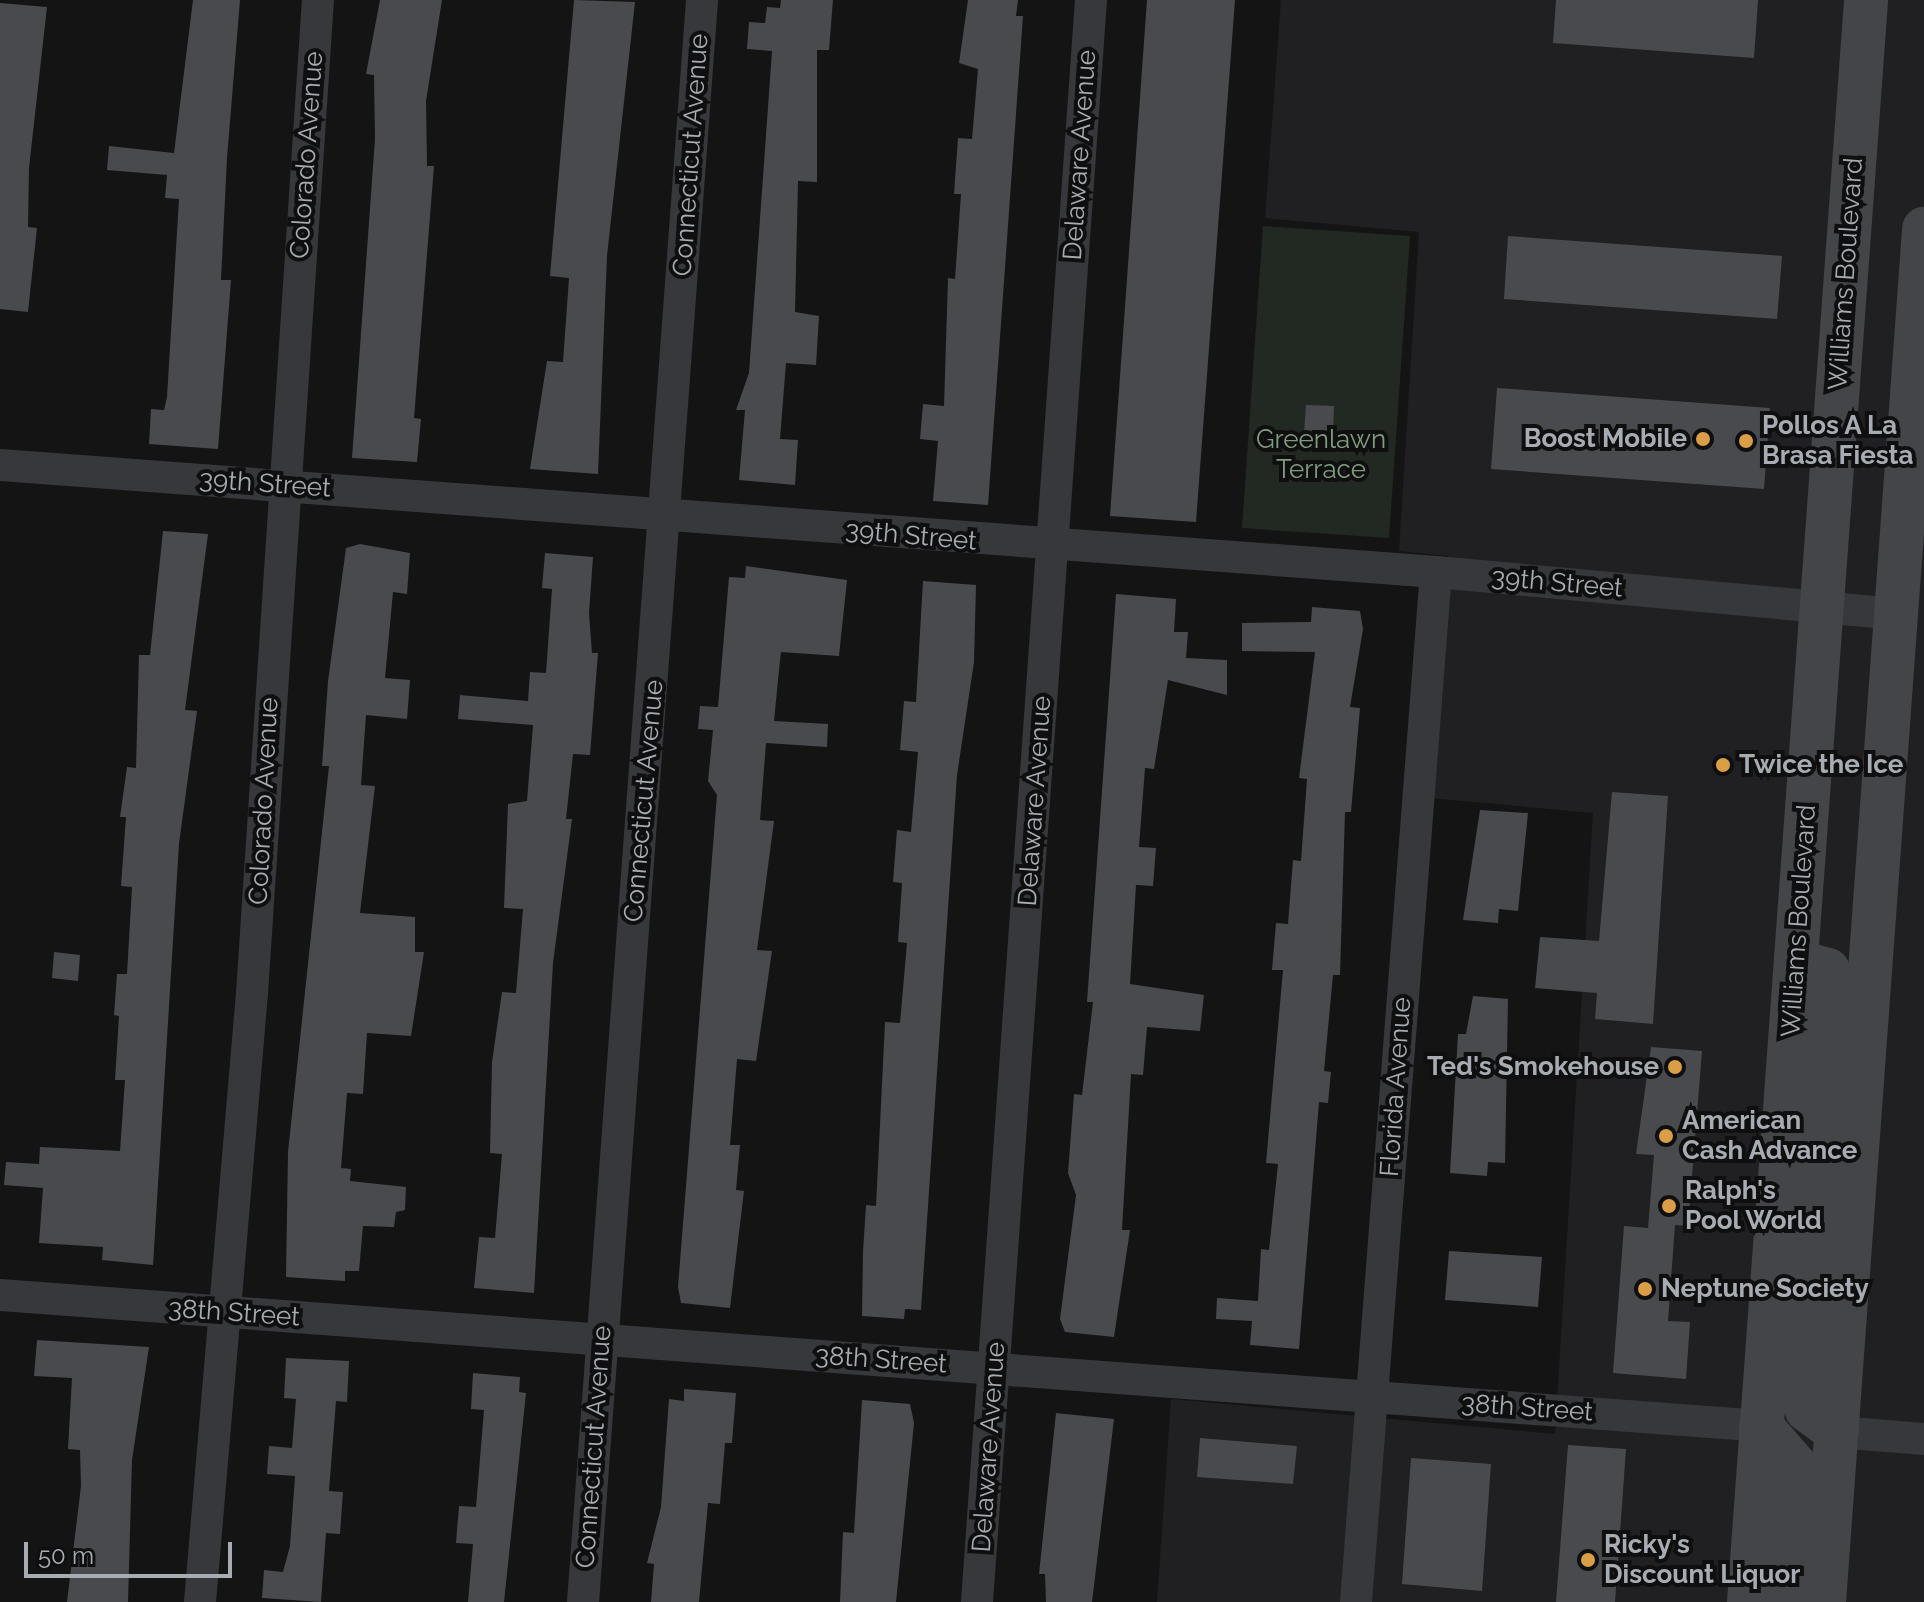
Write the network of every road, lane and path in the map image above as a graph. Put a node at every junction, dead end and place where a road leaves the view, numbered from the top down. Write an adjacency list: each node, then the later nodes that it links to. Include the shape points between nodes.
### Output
1 (318, 0): 7 (street, Colorado Avenue)
2 (702, 0): 8 (street, Connecticut Avenue)
3 (1091, 0): 9 (street, Delaware Avenue)
4 (1866, 0): 11 (main road, Williams Boulevard)
5 (1924, 229): 12 (main road)
6 (0, 465): 7 (street, 39th Street)
7 (283, 485): 8 (street, 39th Street); 15 (street, Colorado Avenue, via 252,993)
8 (666, 516): 9 (street, 39th Street); 16 (street, Connecticut Avenue)
9 (1052, 547): 10 (street, 39th Street); 17 (street, Delaware Avenue)
10 (1436, 572): 11 (street, 39th Street); 18 (street, Florida Avenue)
11 (1822, 608): 12 (street, 39th Street); 13 (main road, Williams Boulevard)
12 (1896, 614): 20 (main road)
13 (1796, 961): 19 (main road, Williams Boulevard); 20 (main road, via 1828,970 1832,986 1804,1391 1807,1410)
14 (0, 1295): 15 (street, 38th Street)
15 (222, 1313): 16 (street, 38th Street); 22 (street, Colorado Avenue)
16 (601, 1341): 17 (street, 38th Street); 23 (street, Connecticut Avenue)
17 (995, 1368): 18 (street, 38th Street); 24 (street, Delaware Avenue)
18 (1372, 1395): 19 (street, 38th Street); 25 (street, Florida Avenue)
19 (1761, 1426): 26 (main road, Williams Boulevard); 27 (main road, via 1796,1466)
20 (1837, 1432): 21 (street); 28 (main road)
21 (1924, 1439)
22 (200, 1602)
23 (583, 1602)
24 (977, 1602)
25 (1356, 1602)
26 (1749, 1602)
27 (1789, 1602)
28 (1824, 1602)

